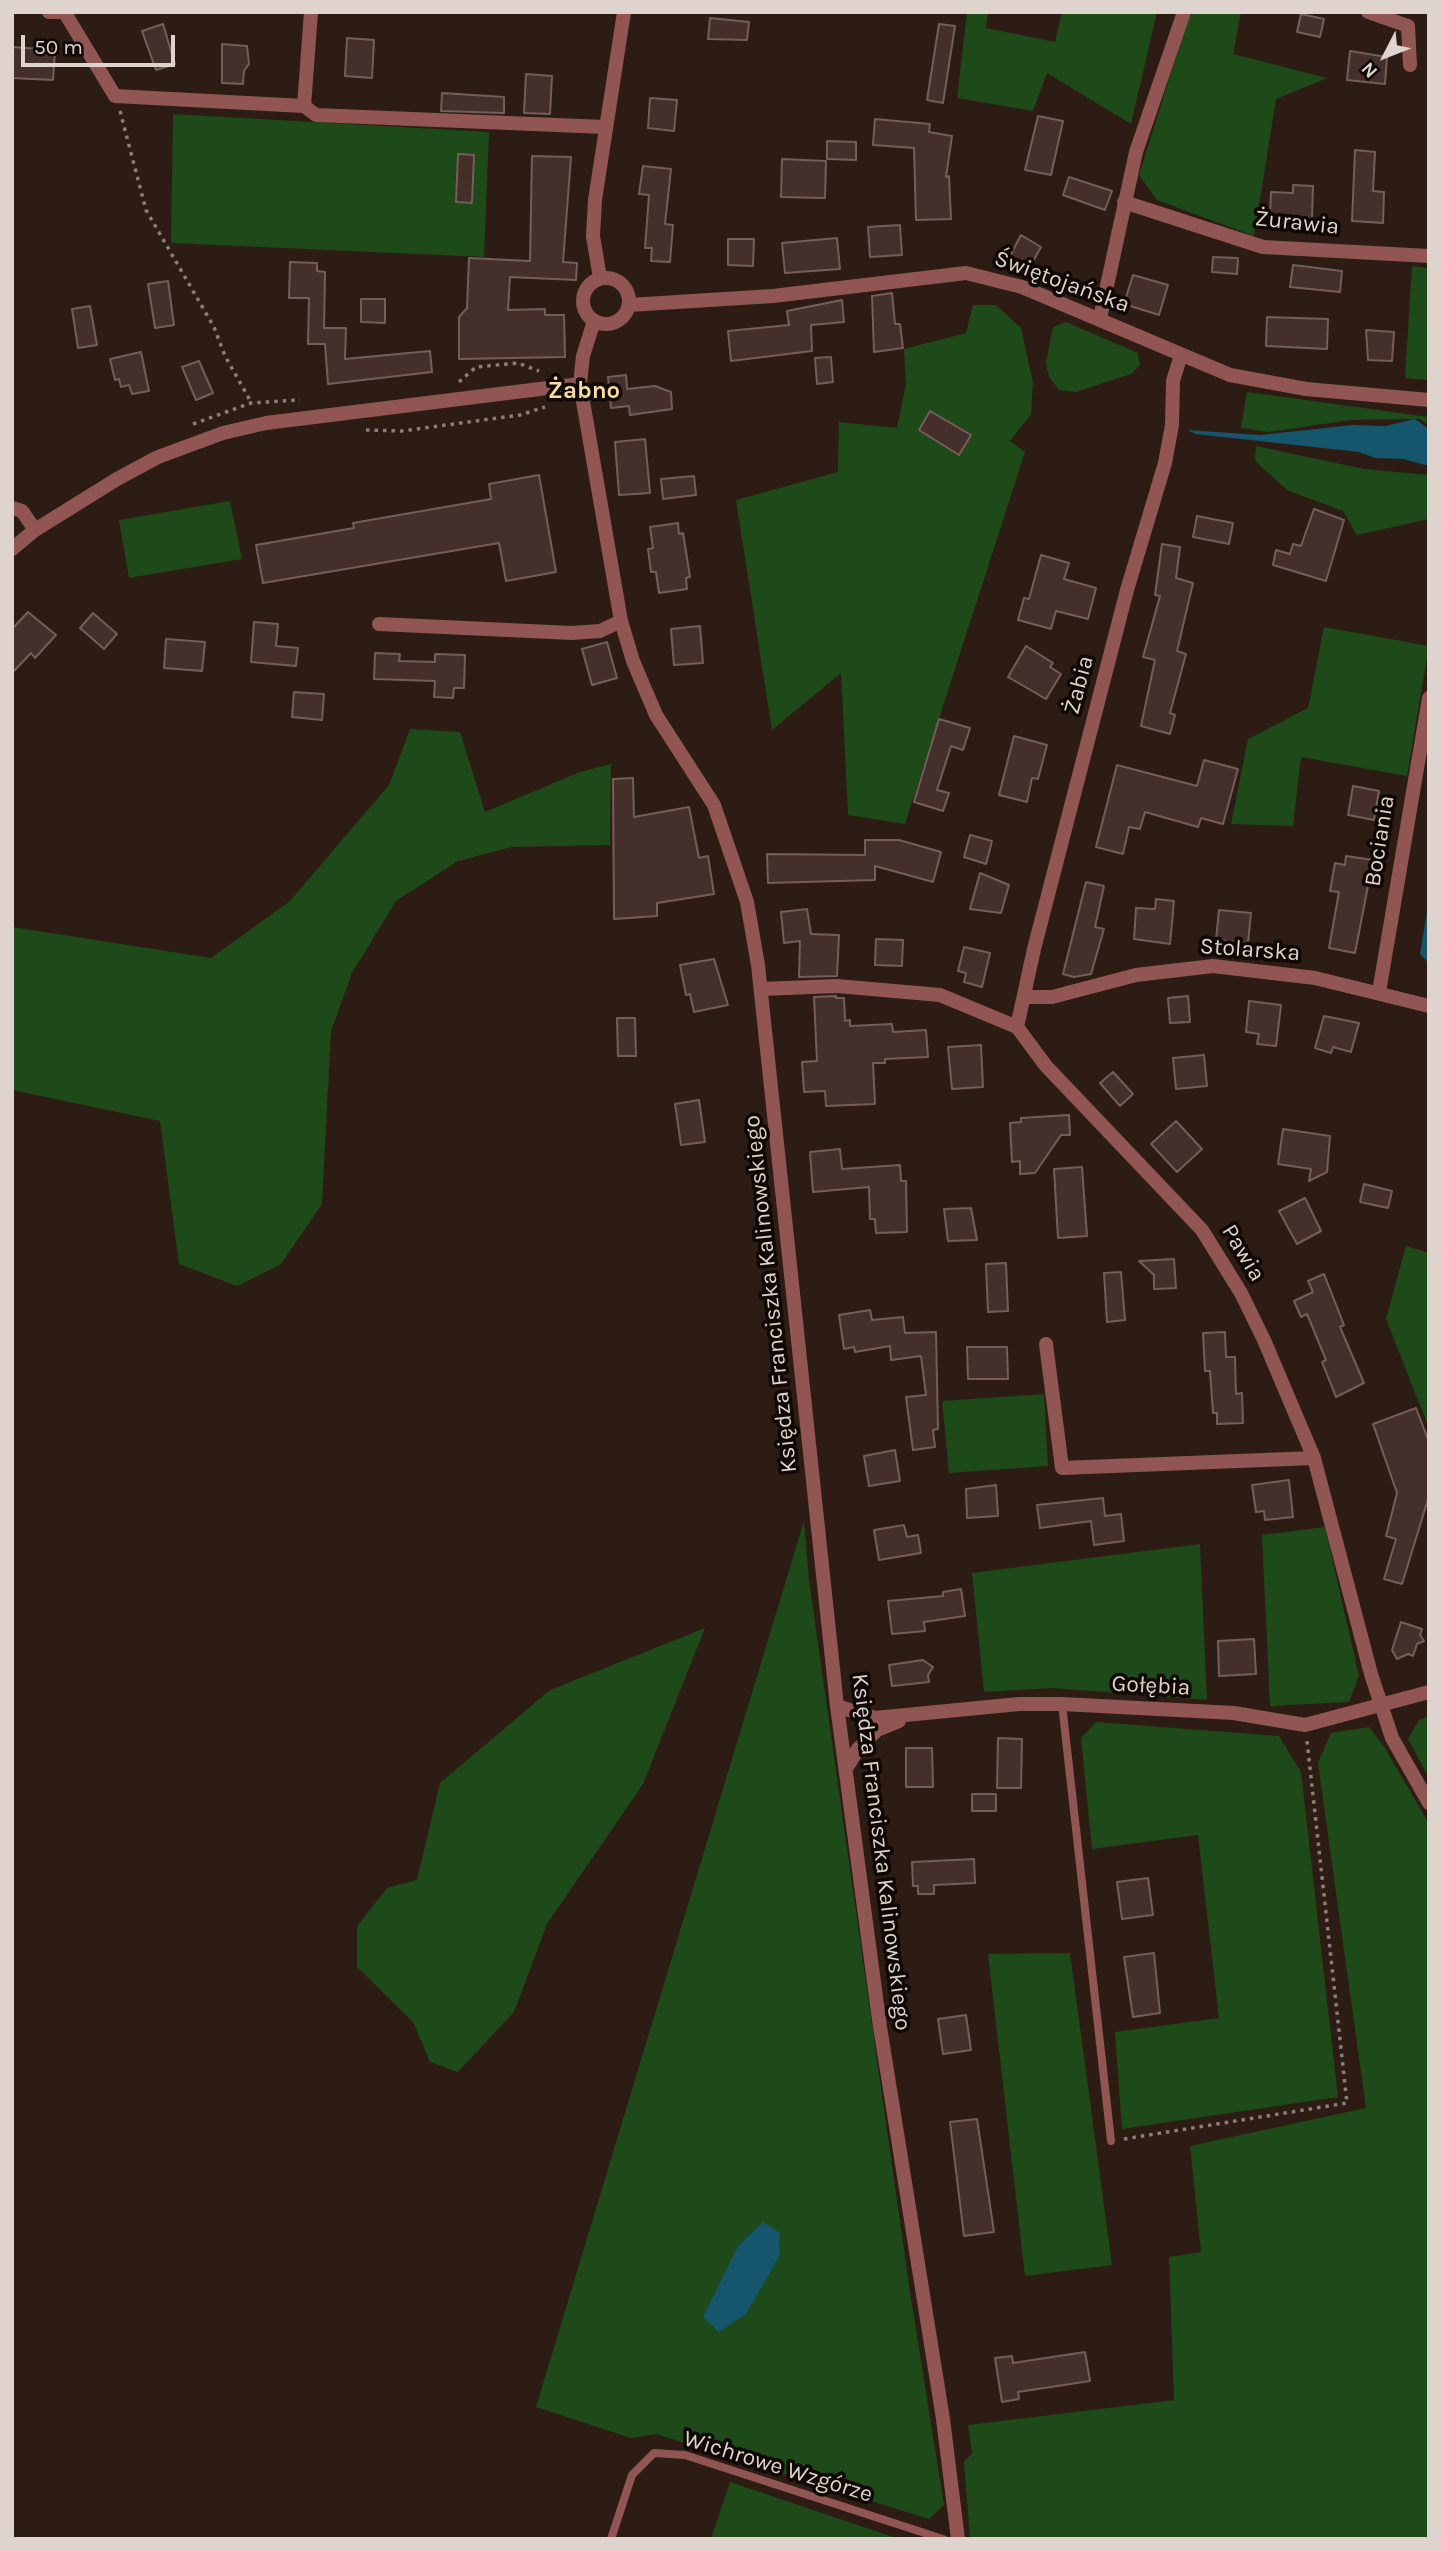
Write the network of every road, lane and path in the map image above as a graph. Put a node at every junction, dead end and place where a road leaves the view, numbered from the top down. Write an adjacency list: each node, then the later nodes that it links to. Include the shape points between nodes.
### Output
1 (49, 12): 5 (street)
2 (311, 12): 9 (street)
3 (624, 12): 10 (street)
4 (1184, 12): 11 (street, via 1152,98)
5 (65, 13): 8 (street)
6 (1375, 13): 7 (street, via 1408,26)
7 (1410, 65)
8 (116, 96): 9 (street); 20 (path, via 146,210 214,327)
9 (304, 106): 10 (street, via 316,116)
10 (605, 127): 13 (street, via 593,229)
11 (1124, 202): 12 (street, Żurawia, via 1262,247); 15 (street)
12 (1429, 256)
13 (600, 278): 14 (street, via 622,283); 16 (street, via 588,285 582,298 584,311)
14 (629, 305): 15 (street, Świętojańska, via 759,298 966,273 1022,287); 16 (street, via 616,322)
15 (1100, 318): 17 (street, Świętojańska)
16 (594, 321): 18 (street, Księdza Franciszka Kalinowskiego)
17 (1181, 355): 19 (street, Świętojańska, via 1230,375 1272,384); 29 (street, Żabia, via 1173,381 1165,463 1127,590)
18 (580, 384): 22 (street, via 223,432 158,457); 24 (street, Księdza Franciszka Kalinowskiego)
19 (1429, 400)
20 (251, 403)
21 (12, 508): 22 (street, via 22,511)
22 (35, 530): 23 (street)
23 (12, 549)
24 (621, 621): 25 (street, via 600,631 572,633); 27 (street, Księdza Franciszka Kalinowskiego, via 632,661 656,715 714,805 726,836 747,902)
25 (379, 624)
26 (1429, 698): 28 (street, Bociania)
27 (761, 989): 31 (street, via 838,986 940,995); 37 (street, Księdza Franciszka Kalinowskiego)
28 (1378, 992): 29 (street, Stolarska, via 1315,978 1213,966 1136,975 1052,997); 30 (street, Stolarska)
29 (1025, 997): 31 (street, Żabia)
30 (1429, 1006)
31 (1017, 1027): 33 (street, Pawia, via 1046,1066 1202,1230 1265,1340)
32 (1046, 1344): 33 (street, via 1062,1468)
33 (1314, 1458): 36 (street, Pawia)
34 (1429, 1692): 36 (street, Gołębia)
35 (1062, 1704): 38 (street, Gołębia); 39 (street, Gołębia, via 1234,1713); 42 (lane)
36 (1381, 1704): 39 (street, Gołębia); 41 (street, Pawia, via 1392,1738)
37 (837, 1706): 38 (street, Gołębia, via 875,1718); 40 (street, Księdza Franciszka Kalinowskiego)
38 (916, 1714): 40 (street, Gołębia, via 877,1730)
39 (1305, 1725): 42 (path, via 1347,2103)
40 (847, 1767): 45 (street, Księdza Franciszka Kalinowskiego, via 880,2028)
41 (1429, 1803)
42 (1111, 2141)
43 (611, 2539): 44 (lane, Wichrowe Wzgórze, via 632,2475 654,2453 685,2455)
44 (943, 2539)
45 (958, 2539)

